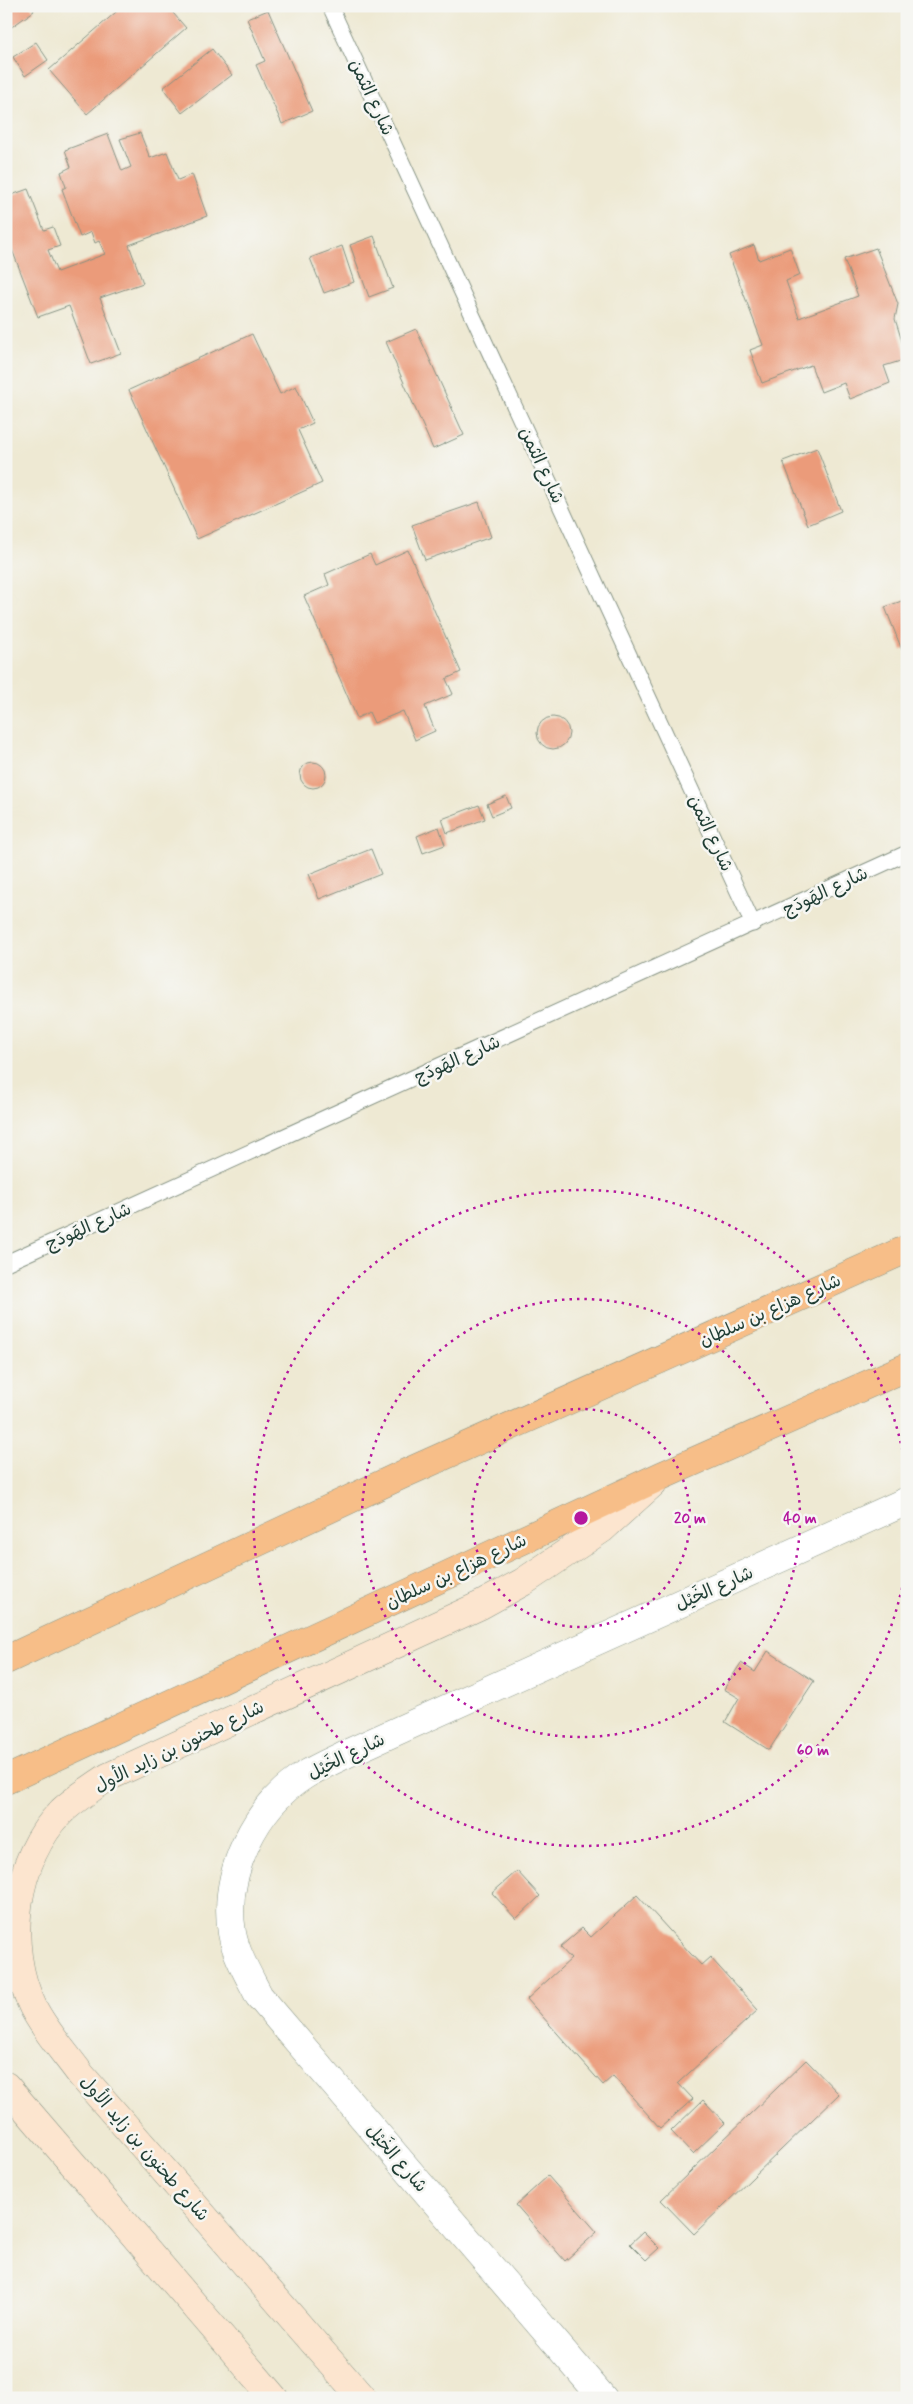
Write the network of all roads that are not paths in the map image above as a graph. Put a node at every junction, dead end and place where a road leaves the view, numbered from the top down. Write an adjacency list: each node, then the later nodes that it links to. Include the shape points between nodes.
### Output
1 (330, 6): 3 (lane, شارع الثمن)
2 (907, 853): 3 (lane, شارع الهَودَج)
3 (754, 924): 5 (lane, شارع الهَودَج)
4 (907, 1249): 9 (main road, شارع هزاع بن سلطان, via 417,1468)
5 (6, 1263)
6 (907, 1366): 7 (main road, شارع هزاع بن سلطان)
7 (661, 1476): 10 (main road, شارع هزاع بن سلطان); 13 (street, شارع طحنون بن زايد الأول, via 602,1529 524,1582 108,1777 61,1812 37,1846 22,1885 16,1925 20,1966 33,2006 55,2041)
8 (907, 1500): 14 (street, شارع الخَيْل, via 304,1775 270,1805 245,1843 232,1887 232,1932 243,1965 259,1996)
9 (6, 1660)
10 (6, 1780)
11 (6, 2086): 12 (street)
12 (274, 2398)
13 (362, 2398)
14 (603, 2398)

